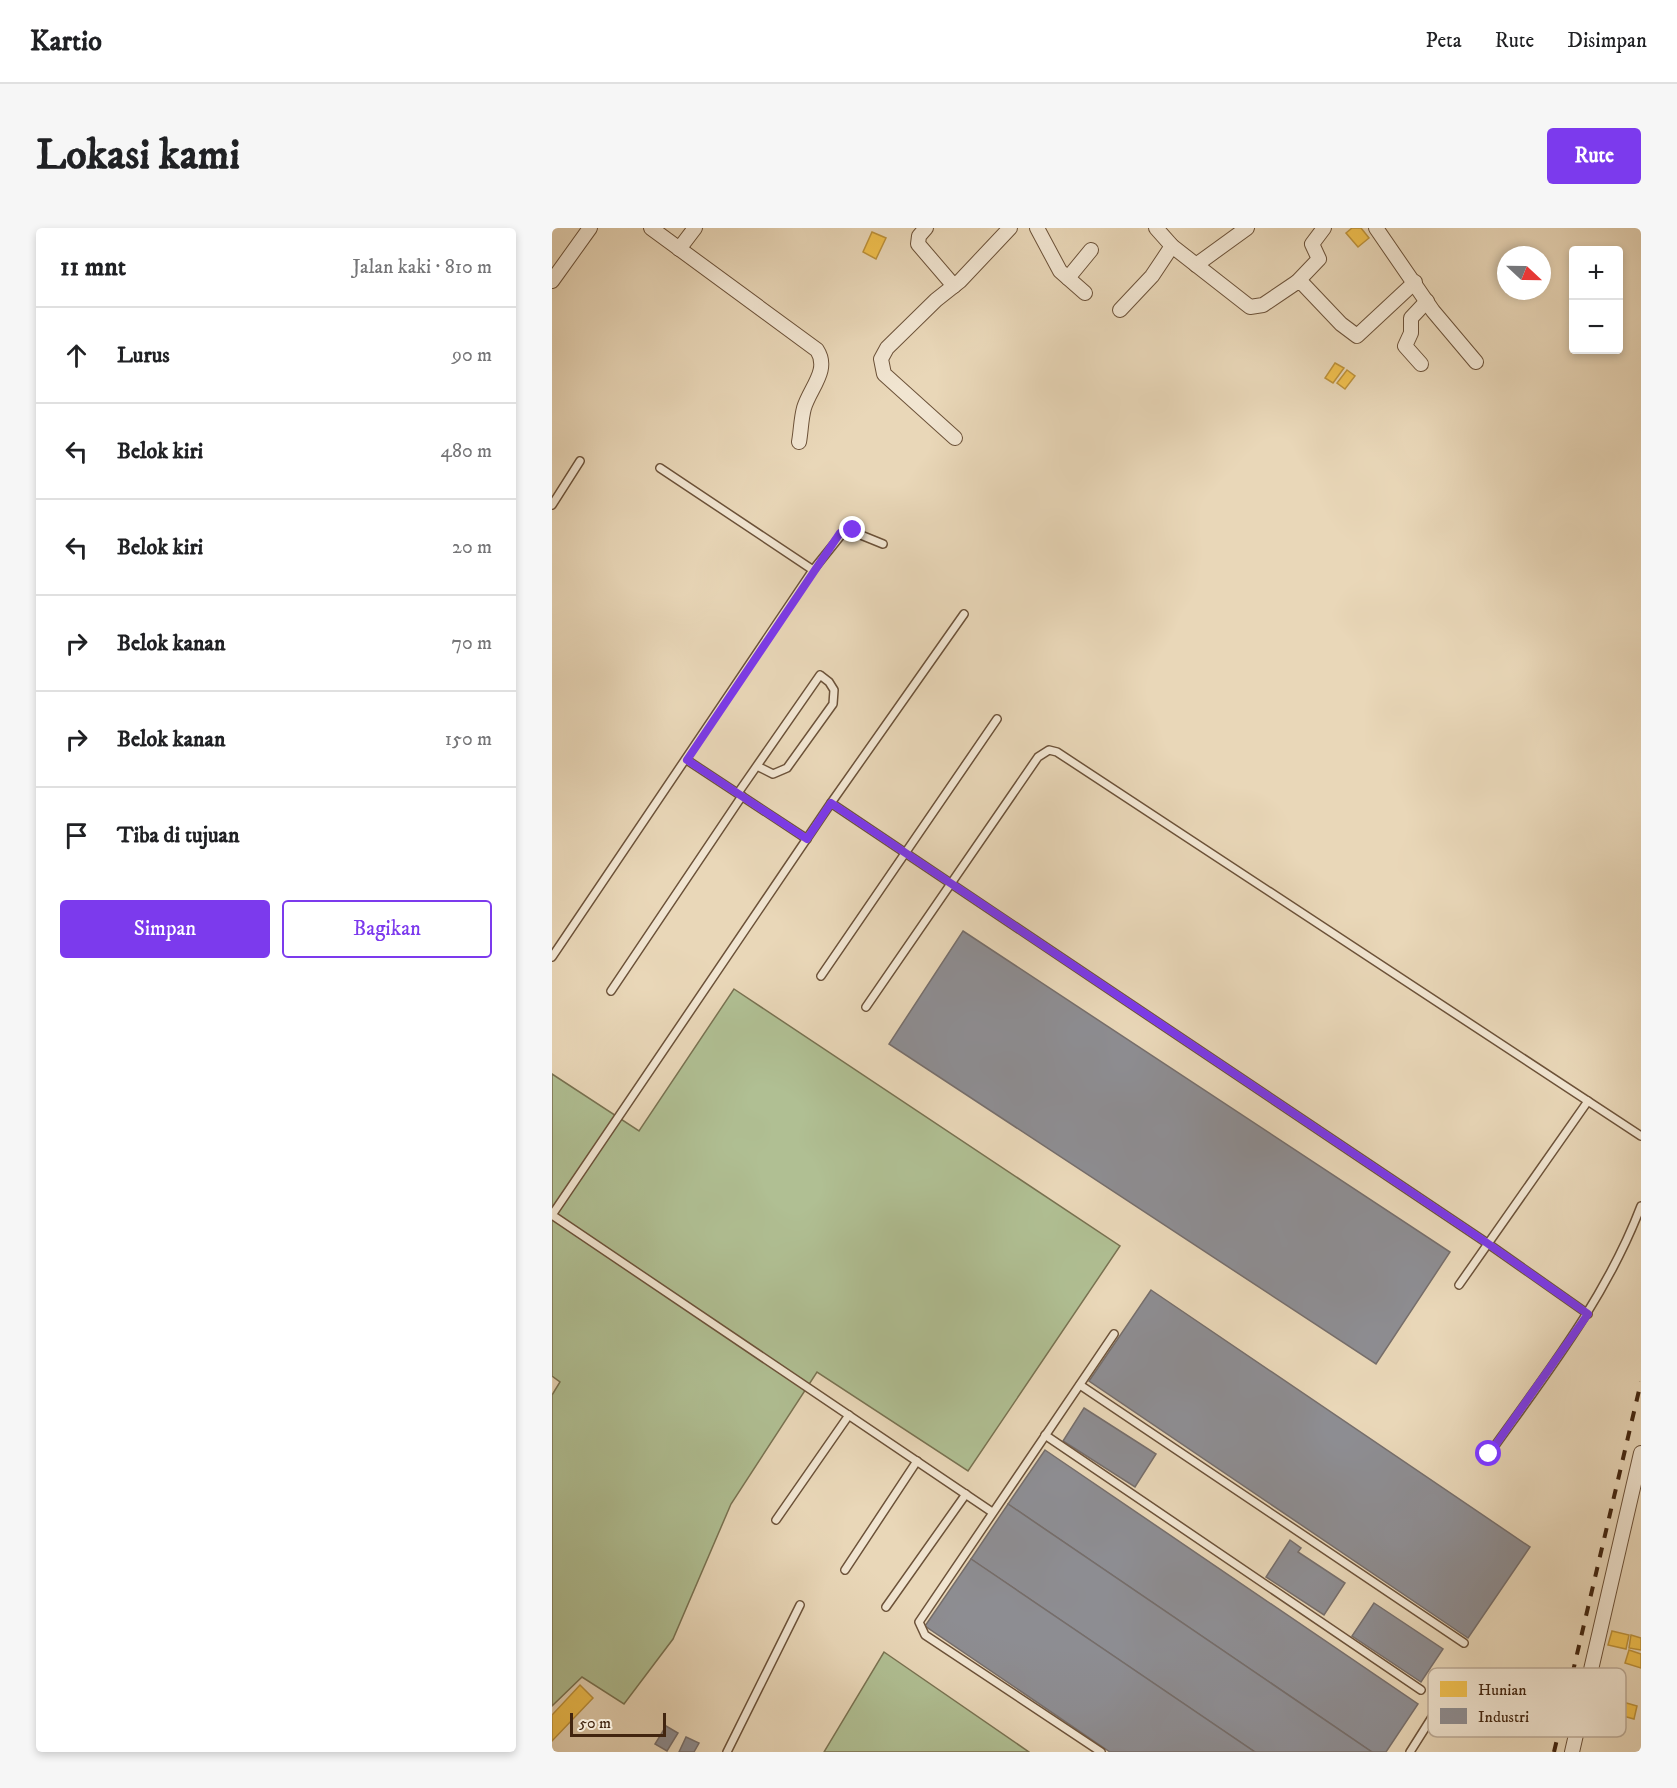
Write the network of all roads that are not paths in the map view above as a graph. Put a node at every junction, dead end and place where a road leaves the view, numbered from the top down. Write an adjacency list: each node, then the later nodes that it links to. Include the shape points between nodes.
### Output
1 (590, 228): 16 (street)
2 (651, 228): 12 (street)
3 (695, 228): 12 (street)
4 (926, 228): 19 (street, via 918,244)
5 (1037, 228): 15 (street, via 1053,262)
6 (1156, 228): 11 (street)
7 (1247, 228): 14 (street)
8 (1324, 228): 17 (street, via 1312,244 1319,259)
9 (1376, 228): 18 (street)
10 (1001, 231): 19 (street)
11 (1172, 246): 14 (street); 22 (street, via 1152,276)
12 (680, 249): 26 (street, via 804,339 821,357 821,371 804,411)
13 (1092, 250): 15 (street)
14 (1196, 265): 17 (street, via 1250,307 1263,305)
15 (1068, 278): 20 (street)
16 (552, 281)
17 (1297, 282): 18 (street, via 1357,336)
18 (1415, 282): 21 (street)
19 (954, 285): 25 (street, via 887,348 880,366 884,374)
20 (1084, 292)
21 (1427, 301): 23 (street); 24 (street, via 1411,318 1411,333 1405,346)
22 (1120, 310)
23 (1476, 362)
24 (1421, 364)
25 (956, 438)
26 (799, 442)
27 (579, 461): 29 (lane)
28 (660, 468): 31 (lane)
29 (552, 505)
30 (883, 544): 31 (lane, via 846,529)
31 (813, 570): 34 (lane)
32 (964, 614): 37 (lane)
33 (997, 719): 39 (lane)
34 (687, 760): 36 (lane); 41 (lane)
35 (757, 766): 35 (lane, via 773,774 787,768 833,704 830,682 820,675); 36 (lane)
36 (740, 795): 38 (lane); 43 (lane)
37 (831, 803): 38 (lane); 39 (lane)
38 (807, 839): 53 (lane, via 552,1215)
39 (905, 851): 40 (lane); 42 (lane)
40 (952, 883): 44 (lane); 45 (lane, via 1038,757 1049,750 1057,752); 48 (lane)
41 (552, 957)
42 (821, 976)
43 (611, 991)
44 (866, 1007)
45 (1588, 1101): 46 (lane); 48 (lane)
46 (1641, 1136)
47 (1641, 1206): 50 (lane, via 1626,1245)
48 (1487, 1243): 49 (lane); 50 (lane)
49 (1459, 1285)
50 (1588, 1314): 56 (lane)
51 (1114, 1334): 52 (lane)
52 (1080, 1385): 54 (lane); 64 (lane)
53 (849, 1415): 57 (lane); 60 (lane)
54 (1045, 1435): 59 (lane); 66 (lane)
55 (1641, 1453): 65 (street)
56 (1489, 1454)
57 (918, 1461): 58 (lane); 61 (lane)
58 (966, 1494): 59 (lane); 63 (lane)
59 (992, 1512): 70 (lane, via 919,1622 921,1631)
60 (776, 1521)
61 (845, 1570)
62 (801, 1605): 69 (lane)
63 (886, 1607)
64 (1464, 1643)
65 (1591, 1668)
66 (1421, 1690)
67 (1428, 1724): 71 (lane)
68 (1575, 1737): 72 (street)
69 (727, 1752)
70 (1101, 1752)
71 (1410, 1752)
72 (1572, 1752)

